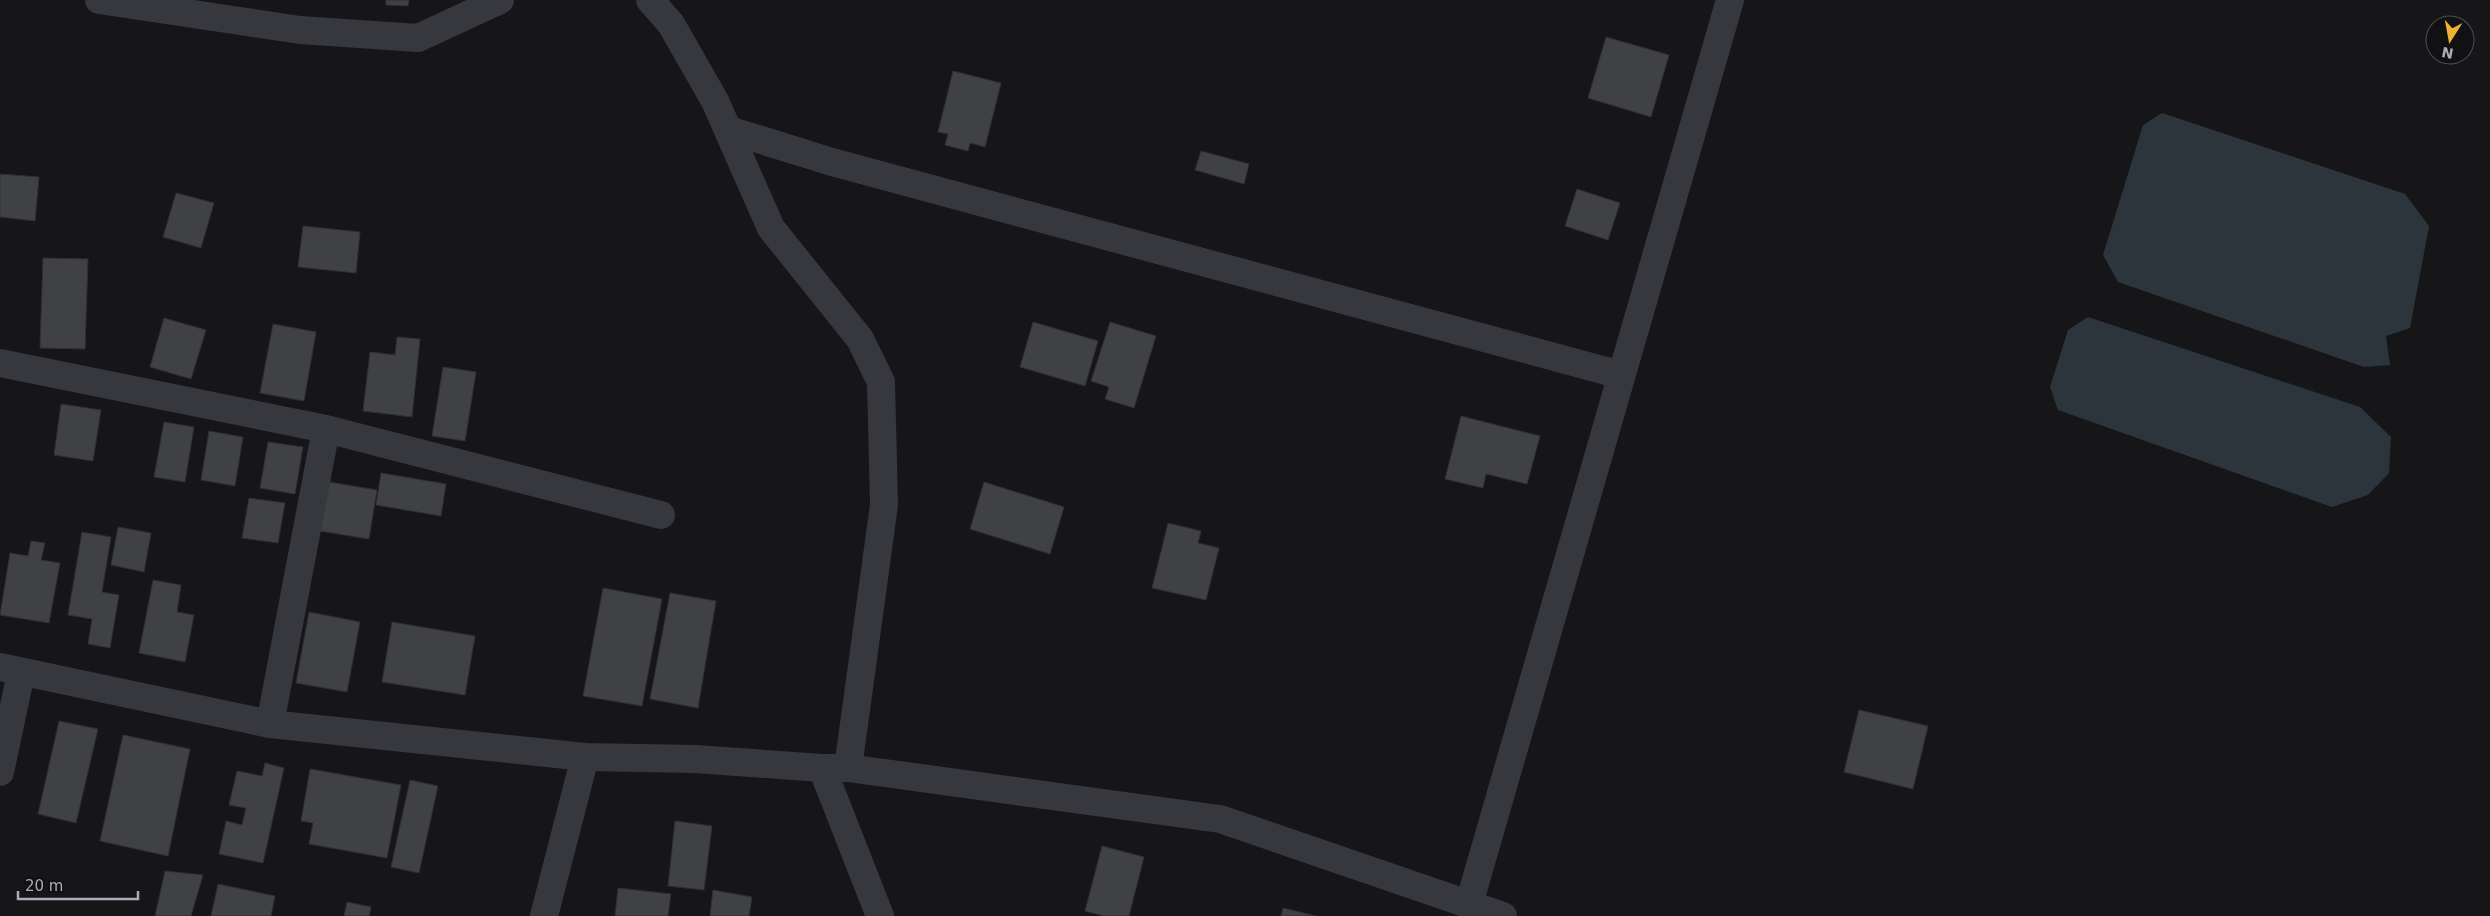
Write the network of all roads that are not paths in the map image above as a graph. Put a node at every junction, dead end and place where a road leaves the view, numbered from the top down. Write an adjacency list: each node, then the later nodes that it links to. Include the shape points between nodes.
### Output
1 (99, 0): 2 (street, via 300,30 418,38)
2 (500, 0)
3 (650, 0): 5 (street, via 671,24)
4 (1730, 0): 7 (street)
5 (729, 130): 7 (street, via 832,162); 13 (street, via 771,228 860,339 881,382 884,504)
6 (0, 363): 8 (street)
7 (1621, 375): 15 (street)
8 (326, 429): 9 (street); 11 (street)
9 (661, 515)
10 (11, 670): 11 (street); 14 (street)
11 (270, 724): 12 (street)
12 (585, 757): 13 (street, via 695,759); 16 (street)
13 (835, 768): 15 (street, via 1220,820); 17 (street)
14 (0, 772)
15 (1469, 904): 18 (street)
16 (544, 916)
17 (880, 916)
18 (1503, 916)

